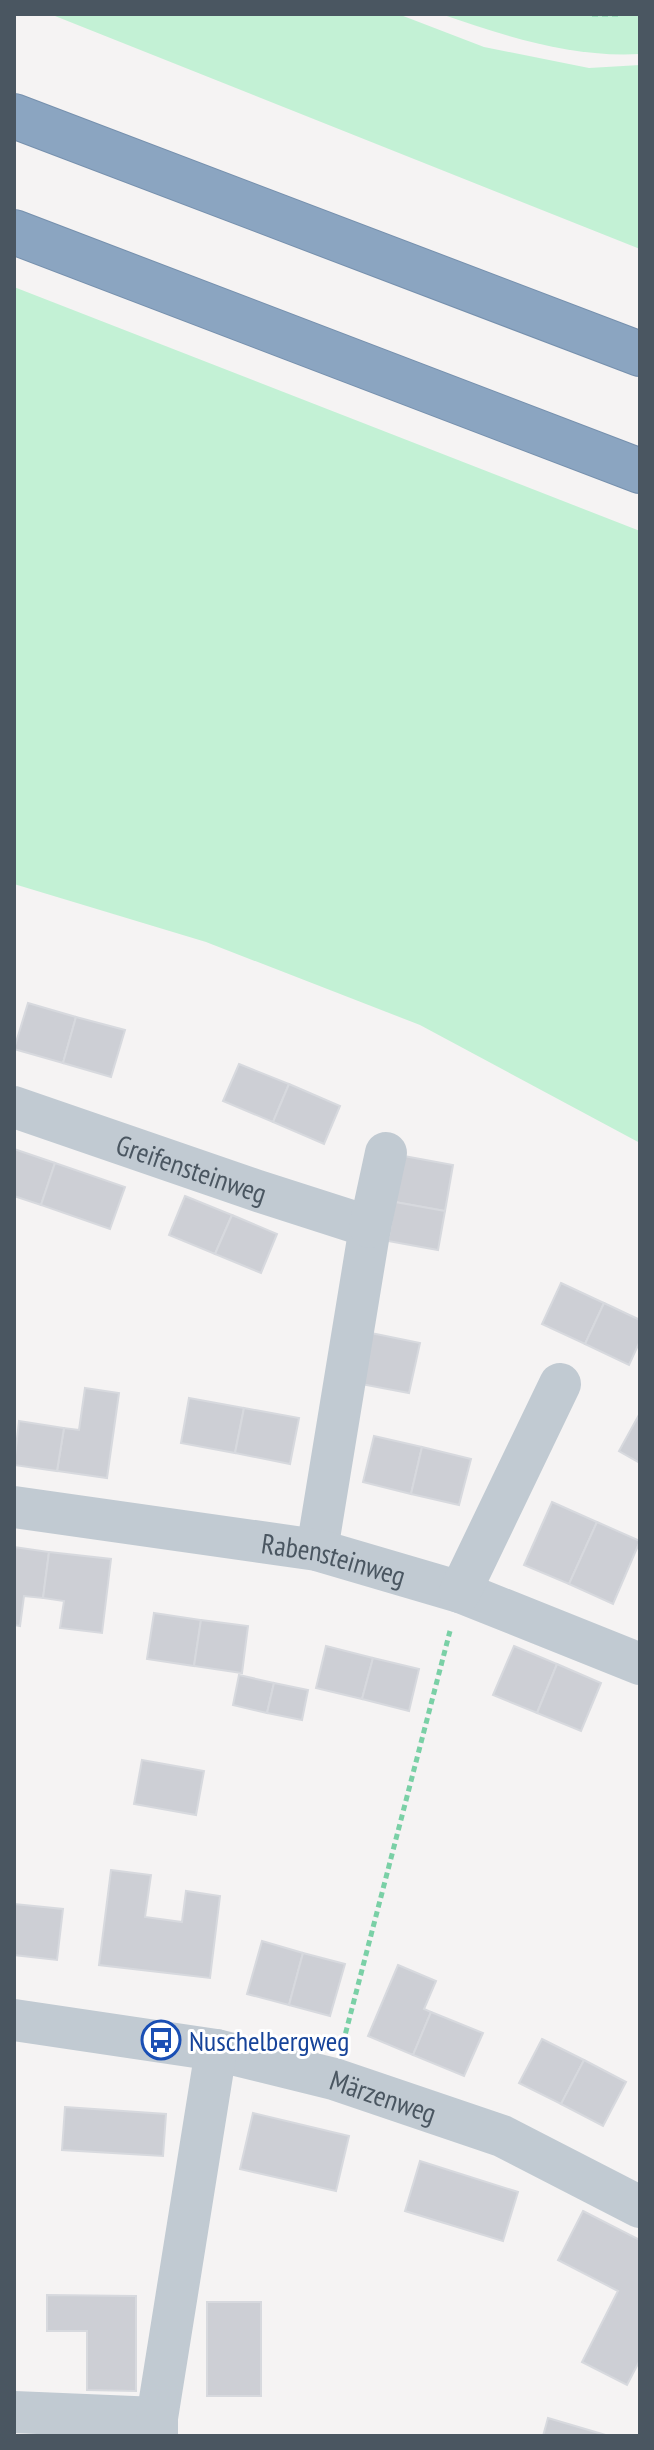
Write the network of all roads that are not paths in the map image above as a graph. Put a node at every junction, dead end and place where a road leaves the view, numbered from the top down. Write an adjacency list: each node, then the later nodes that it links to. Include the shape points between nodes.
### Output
1 (14, 116): 3 (highway)
2 (14, 232): 4 (highway)
3 (640, 354)
4 (640, 471)
5 (14, 1107): 7 (street, Greifensteinweg)
6 (386, 1153): 7 (street)
7 (370, 1227): 10 (street)
8 (560, 1384): 11 (street)
9 (14, 1507): 10 (street, Rabensteinweg)
10 (317, 1550): 11 (street, Rabensteinweg)
11 (460, 1592): 12 (street, Rabensteinweg)
12 (640, 1664)
13 (14, 2020): 14 (street, Märzenweg)
14 (216, 2050): 15 (street, Märzenweg, via 334,2079 502,2136); 17 (street)
15 (640, 2207)
16 (14, 2412): 17 (street)
17 (157, 2427)

